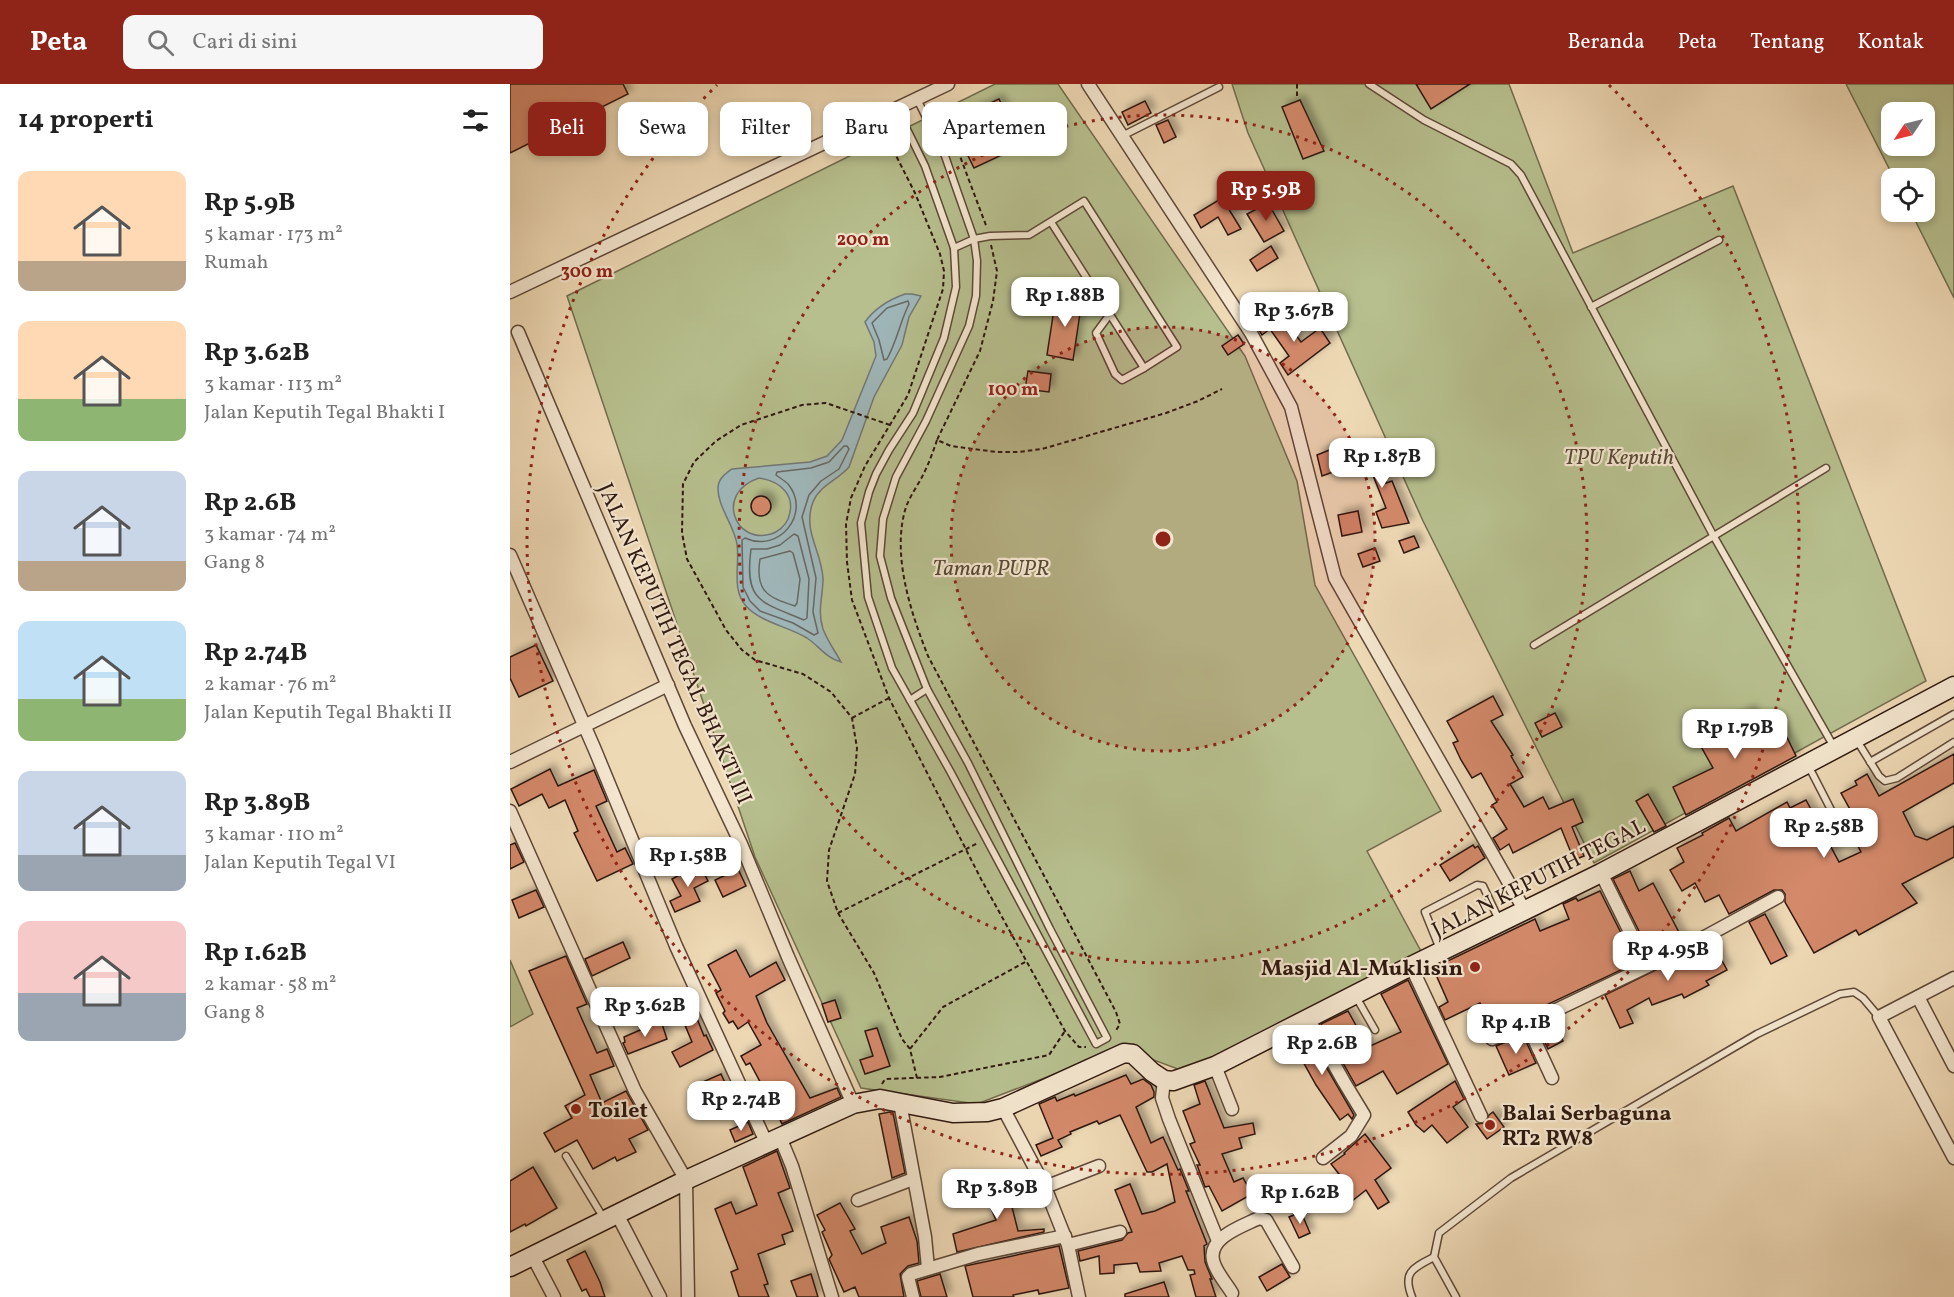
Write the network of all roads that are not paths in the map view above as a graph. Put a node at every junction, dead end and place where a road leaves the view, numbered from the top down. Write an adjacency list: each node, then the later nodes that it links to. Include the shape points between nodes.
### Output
1 (948, 84): 5 (street)
2 (1088, 84): 8 (street)
3 (1369, 84): 15 (lane, via 1424,120 1511,164 1521,175)
4 (1219, 87): 8 (lane)
5 (917, 99): 6 (street); 11 (lane, via 945,156)
6 (910, 102)
7 (910, 135): 13 (lane)
8 (1122, 136): 41 (street, via 1271,368 1294,417 1335,578)
9 (823, 143): 14 (street)
10 (1051, 222): 11 (lane, via 1029,235); 16 (lane); 18 (lane, via 1084,201 1178,347)
11 (974, 239): 13 (lane); 20 (lane, via 976,296 969,326)
12 (1719, 240): 15 (lane)
13 (954, 248): 19 (lane, via 956,287 944,338)
14 (510, 292)
15 (1591, 307): 22 (lane)
16 (1110, 314): 18 (lane); 18 (lane, via 1096,333 1115,374 1122,380)
17 (518, 332): 25 (street, JALAN KEPUTIH TEGAL BHAKTI III)
18 (1144, 368)
19 (913, 413): 20 (lane); 28 (lane, via 876,474 861,523 868,597 892,668)
20 (926, 421): 27 (lane, via 893,487 883,519 880,556 891,598)
21 (1826, 468): 22 (lane)
22 (1713, 535): 24 (lane); 33 (lane)
23 (510, 555): 30 (street)
24 (1534, 645)
25 (668, 685): 30 (street); 61 (street, JALAN KEPUTIH TEGAL BHAKTI III)
26 (1954, 686): 31 (main road, JALAN KEPUTIH TEGAL)
27 (927, 689): 28 (lane); 43 (lane)
28 (910, 700): 44 (lane)
29 (1954, 714): 35 (lane)
30 (584, 726): 34 (street); 65 (street, via 676,946)
31 (1856, 739): 33 (main road, JALAN KEPUTIH TEGAL); 35 (lane)
32 (1954, 742): 35 (lane, via 1890,780 1878,776)
33 (1835, 750): 36 (main road, JALAN KEPUTIH TEGAL)
34 (510, 762)
35 (1870, 762)
36 (1808, 765): 38 (lane); 39 (main road, JALAN KEPUTIH TEGAL)
37 (510, 811): 71 (street, via 636,1091)
38 (1847, 841)
39 (1601, 873): 41 (main road, JALAN KEPUTIH TEGAL); 47 (street)
40 (1778, 897): 47 (street)
41 (1526, 911): 42 (main road, JALAN KEPUTIH TEGAL)
42 (1501, 923): 45 (main road, JALAN KEPUTIH TEGAL); 45 (lane, via 1483,886 1477,885 1425,912)
43 (1050, 929): 44 (lane); 44 (lane, via 1107,1038 1096,1044)
44 (1039, 938)
45 (1442, 952): 46 (main road, JALAN KEPUTIH TEGAL)
46 (1411, 966): 49 (main road, JALAN KEPUTIH TEGAL); 64 (street)
47 (1647, 966): 53 (street)
48 (1954, 978): 50 (street)
49 (1355, 995): 51 (main road, JALAN KEPUTIH TEGAL); 54 (lane)
50 (1918, 997): 52 (street); 57 (street)
51 (1308, 1017): 56 (main road, JALAN KEPUTIH TEGAL); 67 (street, via 1364,1115 1351,1137)
52 (1880, 1017): 68 (street); 79 (lane, via 1854,992 1840,994 1757,1034 1502,1183 1439,1233)
53 (1527, 1024): 55 (street); 58 (street)
54 (1374, 1030)
55 (1492, 1040)
56 (1215, 1066): 59 (main road, JALAN KEPUTIH TEGAL, via 1173,1081); 63 (street)
57 (1954, 1066)
58 (1552, 1078)
59 (1164, 1080): 62 (main road, via 1133,1054 1124,1053); 77 (street, via 1162,1098 1169,1119)
60 (900, 1103): 61 (main road, via 880,1099); 62 (main road, via 953,1113); 70 (street)
61 (853, 1104): 65 (main road)
62 (1003, 1108): 72 (street)
63 (1232, 1109)
64 (1481, 1116)
65 (773, 1140): 71 (main road); 88 (street, via 792,1166)
66 (566, 1156): 74 (lane)
67 (1323, 1158)
68 (1954, 1158)
69 (1099, 1166): 72 (street)
70 (913, 1179): 73 (street); 82 (street)
71 (686, 1180): 74 (main road); 87 (street)
72 (1045, 1186): 76 (street)
73 (858, 1200)
74 (611, 1217): 78 (main road); 86 (street)
75 (1120, 1232): 76 (street)
76 (1067, 1240): 82 (street, via 1010,1246); 84 (street)
77 (1218, 1240): 81 (street, via 1263,1218); 83 (street, via 1213,1262)
78 (532, 1255): 80 (main road); 85 (street)
79 (1434, 1257): 90 (lane, via 1415,1266 1409,1275); 91 (lane)
80 (510, 1267)
81 (1293, 1267)
82 (928, 1268): 89 (street, via 908,1277)
83 (1232, 1293)
84 (1076, 1296)
85 (554, 1297)
86 (660, 1297)
87 (688, 1297)
88 (832, 1297)
89 (913, 1297)
90 (1412, 1297)
91 (1456, 1297)

